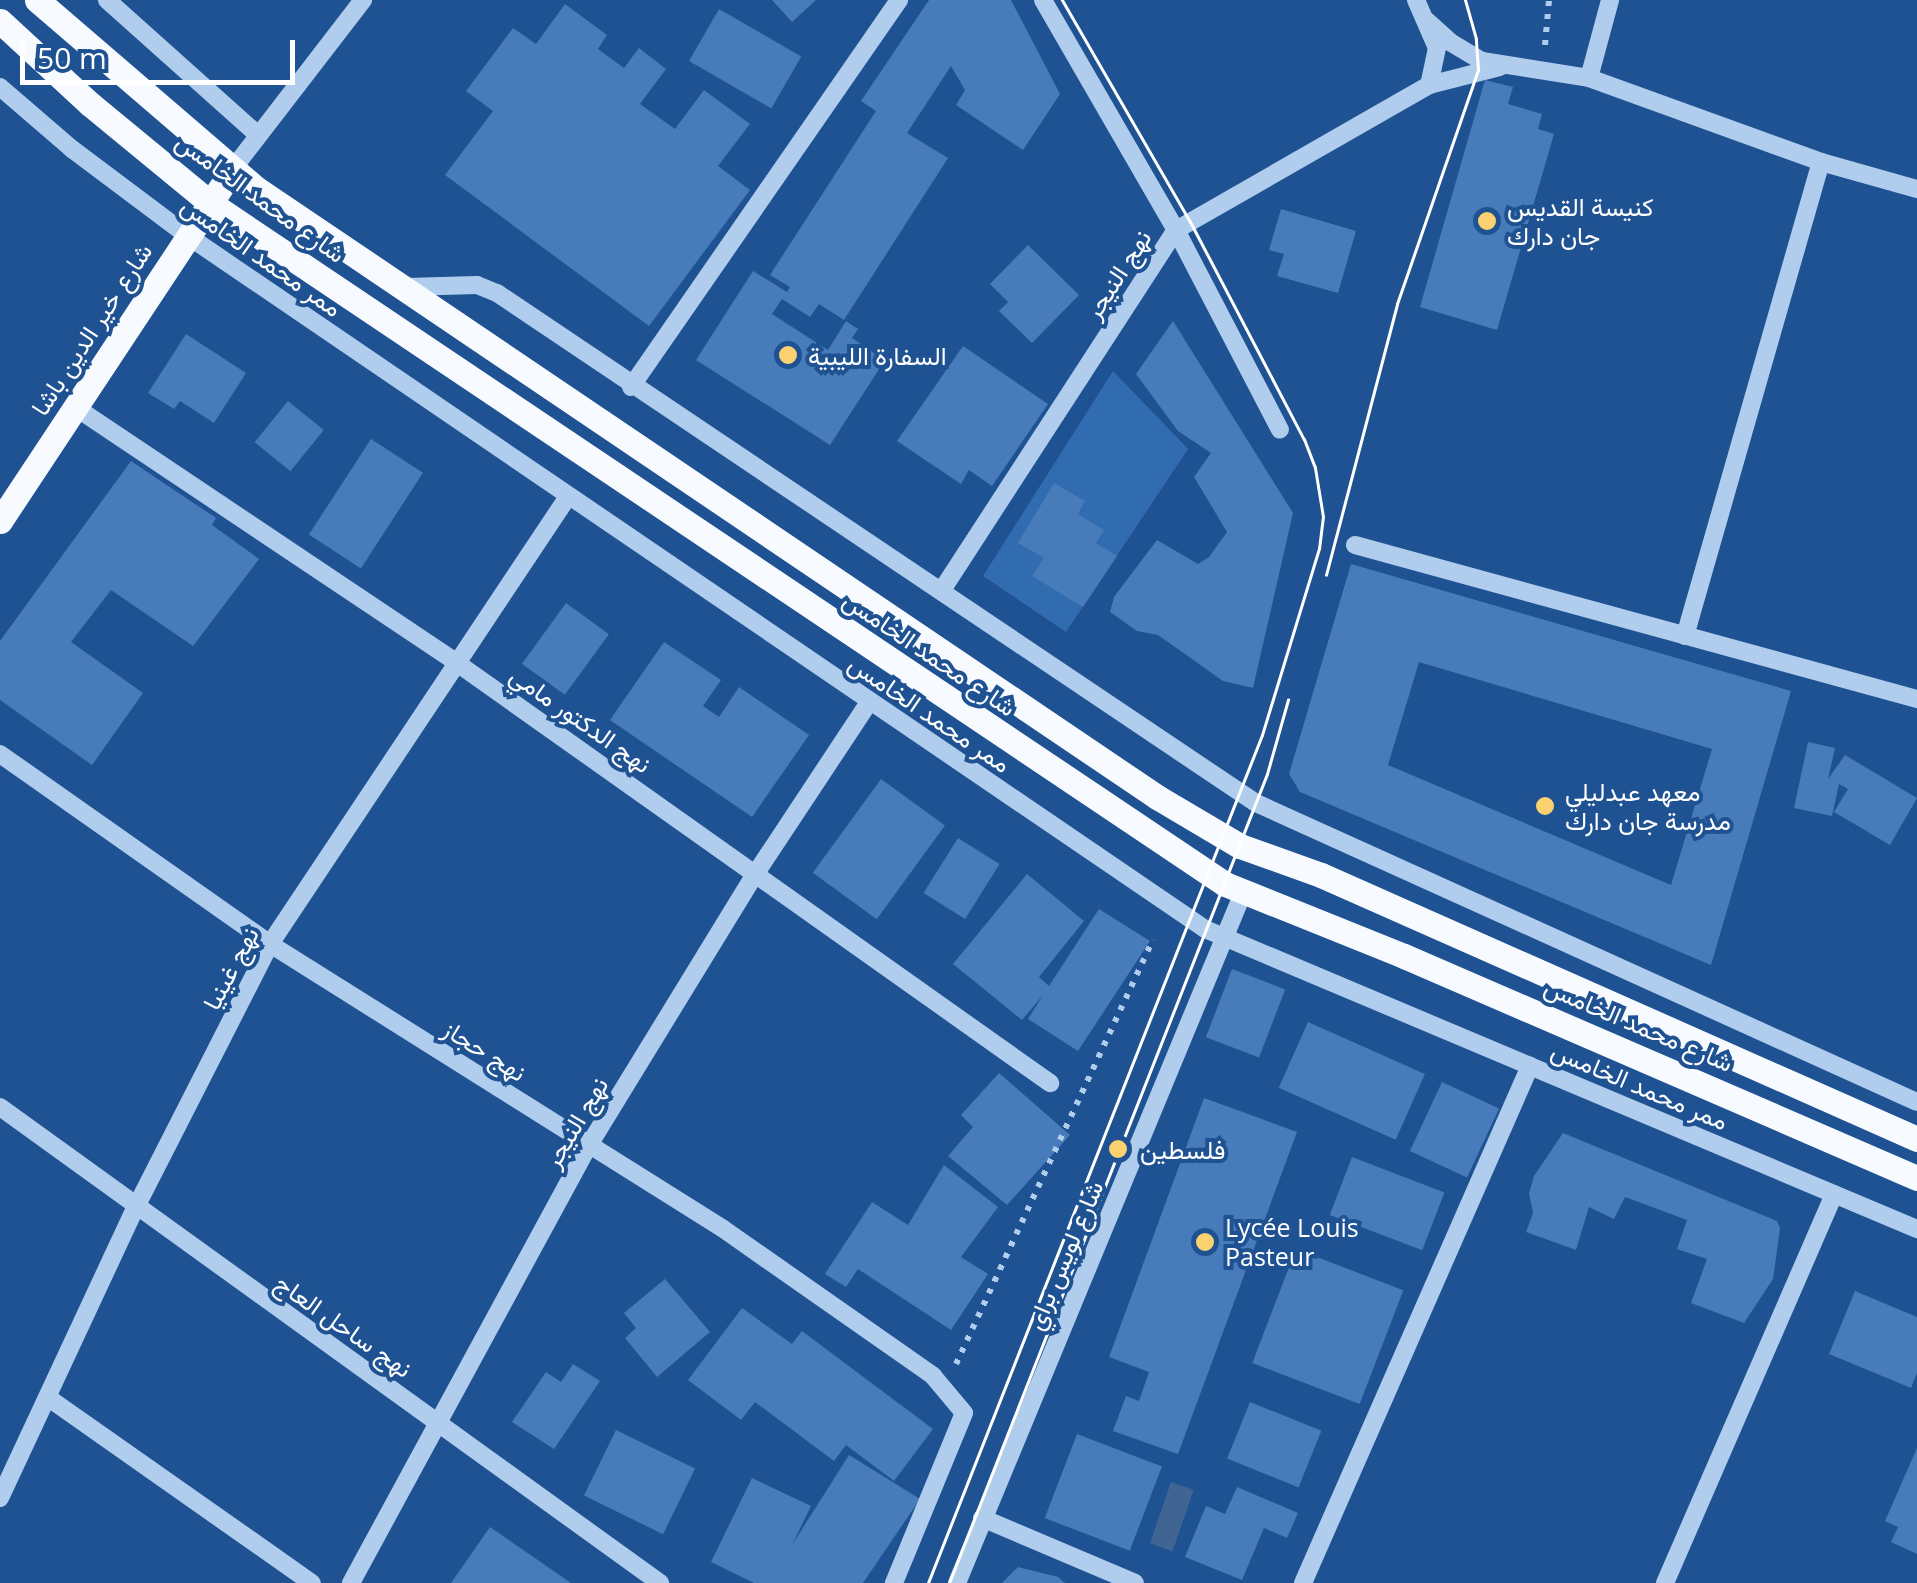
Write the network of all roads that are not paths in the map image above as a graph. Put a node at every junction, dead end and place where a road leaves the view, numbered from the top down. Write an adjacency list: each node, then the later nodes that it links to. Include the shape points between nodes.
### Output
1 (36, 0): 16 (main road, شارع محمد الخامس)
2 (107, 0): 14 (street, شارع محمد الخامس)
3 (363, 0): 14 (street)
4 (900, 0): 22 (street)
5 (1043, 0): 19 (street)
6 (1416, 0): 8 (street)
7 (1610, 0): 11 (street)
8 (1427, 20): 10 (street, via 1450,42); 12 (street, via 1437,48)
9 (0, 21): 18 (main road, شارع محمد الخامس)
10 (1500, 67): 11 (street); 12 (street, نهج النيجر)
11 (1590, 78): 15 (street)
12 (1429, 85): 19 (street, نهج النيجر)
13 (0, 87): 20 (street, ممر محمد الخامس)
14 (258, 136): 16 (street)
15 (1821, 162): 17 (street); 29 (street)
16 (232, 170): 18 (main road, شارع خير الدين باشا); 21 (main road, شارع محمد الخامس)
17 (1917, 189)
18 (210, 203): 20 (main road, شارع خير الدين باشا); 35 (main road, شارع محمد الخامس, via 1023,752)
19 (1176, 230): 24 (street); 28 (street, نهج النيجر)
20 (188, 236): 23 (main road, شارع خير الدين باشا); 25 (street, ممر محمد الخامس)
21 (406, 288): 22 (street, via 478,286 497,293); 42 (main road, شارع محمد الخامس, via 1156,797 1231,841)
22 (631, 387): 28 (street)
23 (75, 408): 26 (main road, شارع خير الدين باشا); 30 (street, نهج الدكتور مامي)
24 (1280, 430)
25 (568, 498): 30 (street, نهج غينيا); 32 (street, ممر محمد الخامس)
26 (0, 521)
27 (1355, 546): 29 (street)
28 (942, 590): 40 (street, via 1256,802)
29 (1685, 636): 31 (street)
30 (457, 663): 34 (street, نهج الدكتور مامي); 37 (street, نهج غينيا)
31 (1917, 699)
32 (869, 702): 34 (street, نهج النيجر); 36 (street, ممر محمد الخامس)
33 (0, 754): 37 (street, نهج حجاز)
34 (756, 873): 39 (street, نهج الدكتور مامي); 43 (street, نهج النيجر)
35 (1244, 893): 36 (street, شارع لويس براي); 44 (main road, شارع محمد الخامس)
36 (1223, 936): 38 (street, ممر محمد الخامس); 51 (street, شارع لويس براي)
37 (270, 944): 43 (street, نهج حجاز); 46 (street, نهج غينيا)
38 (1530, 1066): 45 (street, ممر محمد الخامس); 58 (street)
39 (1050, 1083)
40 (1917, 1102)
41 (0, 1108): 46 (street, نهج ساحل العاج)
42 (1917, 1139)
43 (589, 1145): 49 (street, نهج النيجر); 55 (street, نهج حجاز, via 722,1228 956,1398 964,1413)
44 (1917, 1178)
45 (1834, 1194): 47 (street, ممر محمد الخامس); 59 (street)
46 (135, 1209): 48 (street, نهج غينيا); 49 (street, نهج ساحل العاج)
47 (1917, 1230)
48 (50, 1399): 50 (street, نهج غينيا); 52 (street)
49 (436, 1420): 53 (street, نهج النيجر); 54 (street, نهج ساحل العاج)
50 (0, 1498)
51 (982, 1518): 56 (street, شارع لويس براي); 57 (street)
52 (312, 1583)
53 (350, 1583)
54 (660, 1583)
55 (894, 1583)
56 (957, 1583)
57 (1135, 1583)
58 (1302, 1583)
59 (1665, 1583)

